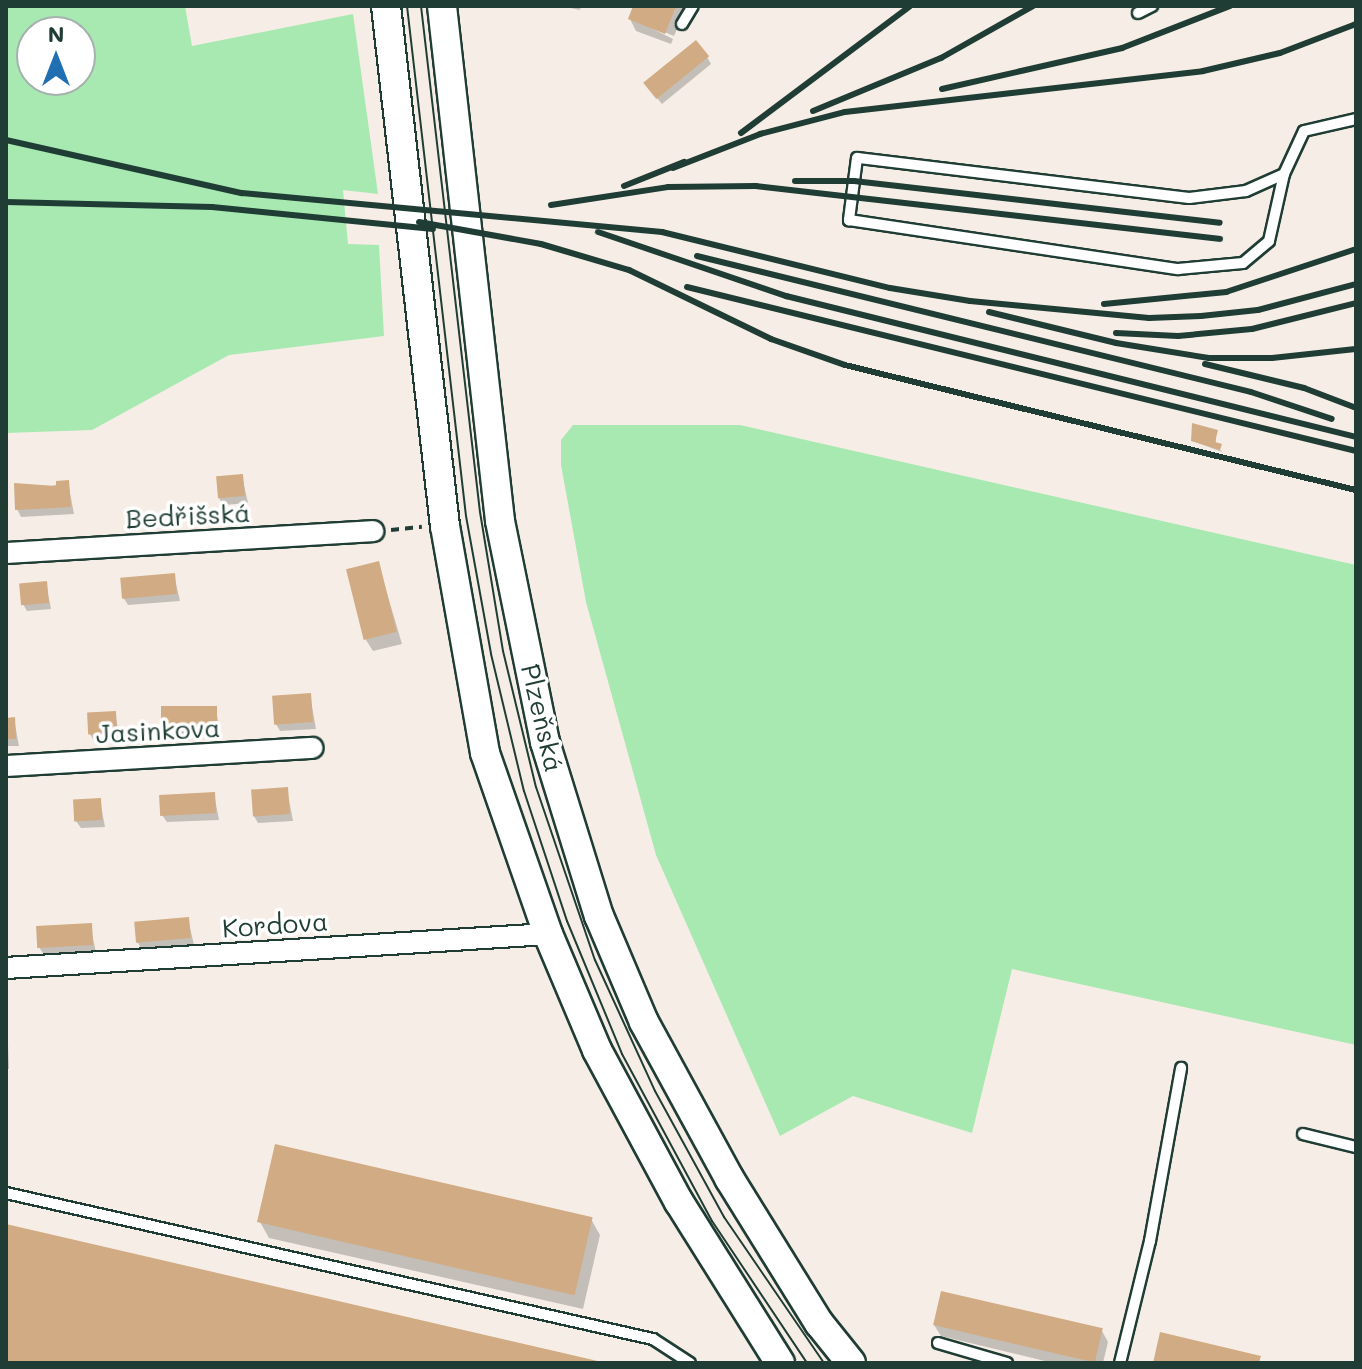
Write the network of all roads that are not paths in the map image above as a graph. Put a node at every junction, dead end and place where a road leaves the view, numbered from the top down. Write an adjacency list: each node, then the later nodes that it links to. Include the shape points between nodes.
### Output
1 (386, 6): 13 (main road, via 445,526 485,753)
2 (442, 6): 22 (main road, Plzeňská, via 500,521 549,756 599,916 644,1022 729,1178 819,1323)
3 (693, 6): 6 (lane)
4 (1152, 6): 5 (lane)
5 (1138, 13)
6 (682, 24)
7 (1356, 119): 8 (lane, via 1304,131)
8 (1284, 174): 8 (lane, via 1269,241 1243,263 1191,268 849,220 857,158 1189,198 1246,191)
9 (373, 531): 10 (street, Bedřišská)
10 (6, 553)
11 (312, 748): 12 (street, Jasinkova)
12 (6, 766)
13 (548, 934): 14 (street, Kordova); 21 (main road, via 597,1050 664,1174)
14 (6, 968)
15 (1181, 1068): 24 (lane, via 1150,1241)
16 (1303, 1134): 17 (lane)
17 (1356, 1147)
18 (6, 1193): 20 (lane, via 653,1339)
19 (938, 1343): 23 (lane)
20 (690, 1363)
21 (780, 1363)
22 (851, 1363)
23 (1007, 1363)
24 (1120, 1363)

